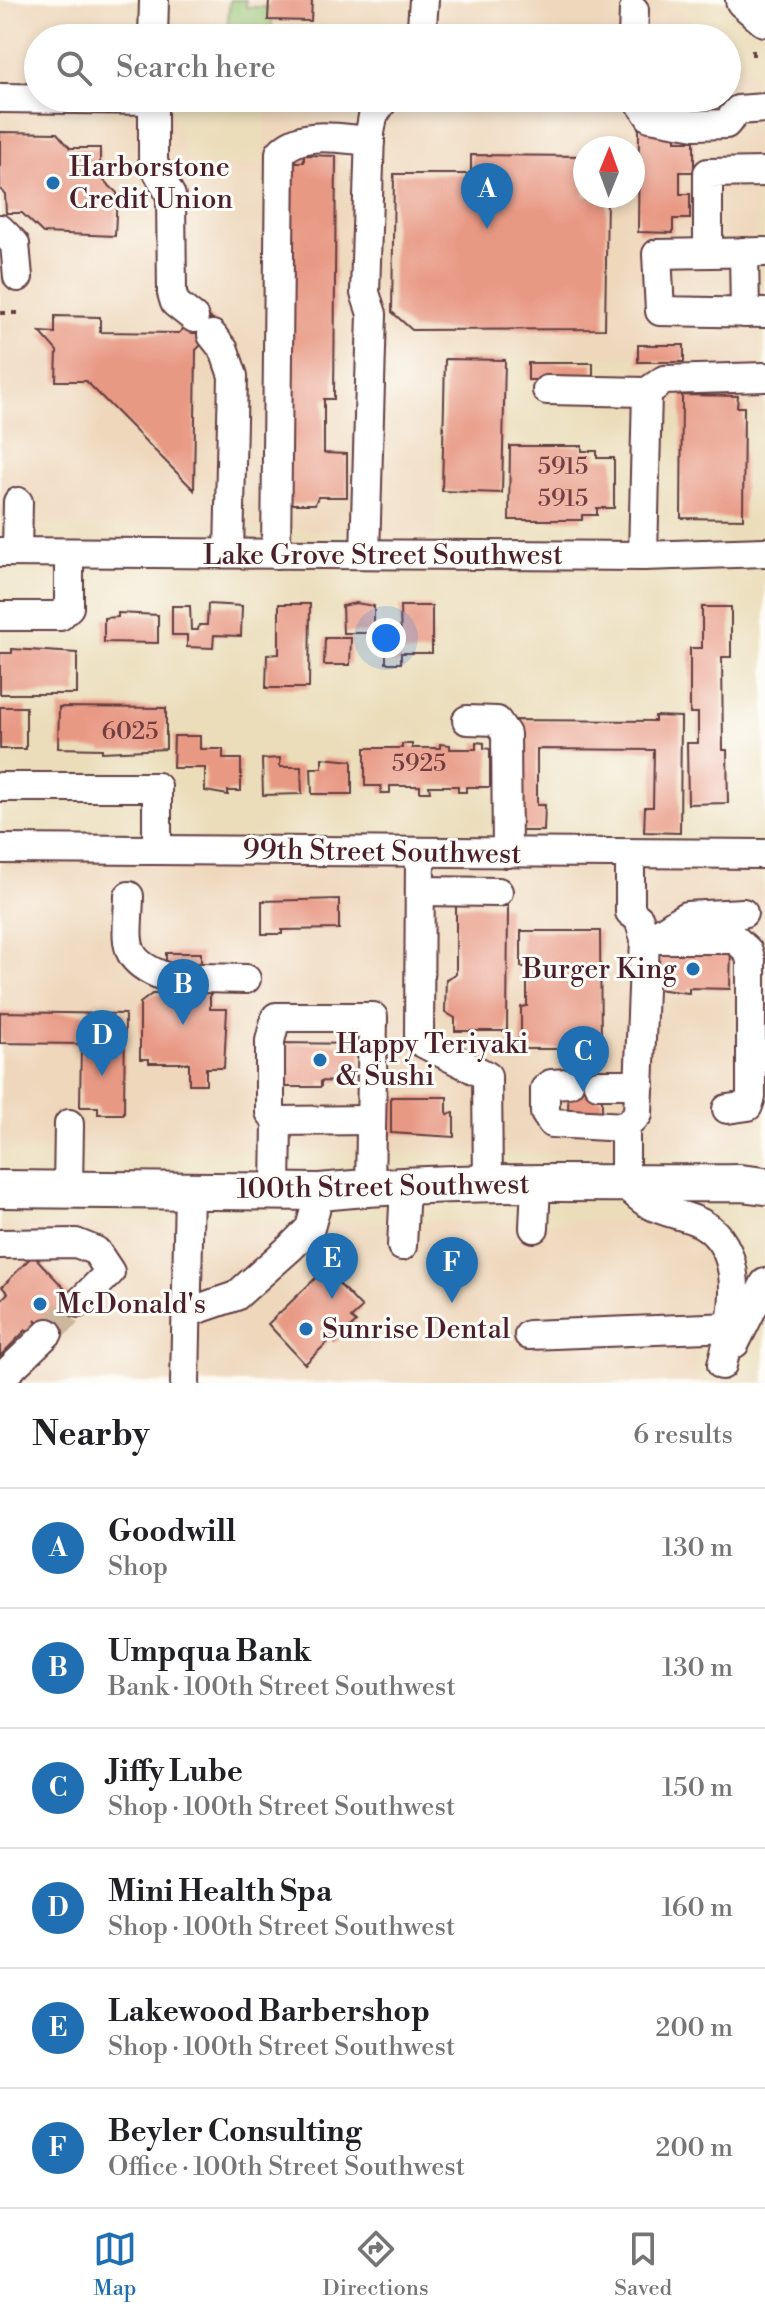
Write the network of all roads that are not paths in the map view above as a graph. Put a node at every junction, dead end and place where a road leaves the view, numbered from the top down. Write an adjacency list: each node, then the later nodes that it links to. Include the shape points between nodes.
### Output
1 (154, 0): 5 (street)
2 (424, 0): 6 (street)
3 (744, 0): 8 (main road)
4 (634, 10): 7 (street)
5 (153, 24)
6 (422, 24)
7 (634, 24)
8 (757, 41)
9 (0, 98): 10 (street)
10 (24, 98)
11 (765, 108): 12 (street)
12 (741, 110)
13 (153, 112): 31 (street, via 153,163 171,196 175,303 224,350 233,376)
14 (376, 112): 17 (street)
15 (647, 112): 16 (street, via 695,125 726,124)
16 (736, 112)
17 (370, 141): 32 (street, via 311,137 280,153); 33 (street, via 365,293 372,314)
18 (756, 172): 21 (street, via 708,173)
19 (0, 229): 22 (street, via 15,244)
20 (754, 252): 21 (street); 23 (street)
21 (708, 253): 23 (street, via 657,254 660,311)
22 (18, 277)
23 (755, 313)
24 (765, 377): 26 (street, via 664,380)
25 (547, 390): 26 (street)
26 (647, 392): 34 (street)
27 (18, 502): 28 (street)
28 (9, 552): 30 (street, Lake Grove Street Southwest)
29 (765, 552): 34 (street, Lake Grove Street Southwest)
30 (69, 553): 31 (street, Lake Grove Street Southwest); 35 (street, via 69,607 60,616)
31 (229, 553): 32 (street, Lake Grove Street Southwest)
32 (276, 554): 33 (street, Lake Grove Street Southwest)
33 (365, 554): 34 (street, Lake Grove Street Southwest)
34 (643, 556)
35 (0, 616)
36 (467, 720): 41 (street, via 497,721 506,734)
37 (0, 787): 39 (street, via 157,787)
38 (0, 849): 39 (street, 99th Street Southwest)
39 (157, 850): 40 (street, 99th Street Southwest)
40 (420, 853): 41 (street, 99th Street Southwest); 44 (street)
41 (507, 853): 42 (street, 99th Street Southwest)
42 (630, 854): 43 (street, 99th Street Southwest); 48 (street, via 630,912)
43 (765, 854)
44 (420, 891): 45 (street); 60 (street, via 419,1041 487,1076)
45 (498, 892)
46 (129, 896): 49 (street, via 131,956 141,968)
47 (743, 913): 48 (street, via 686,916)
48 (648, 939): 54 (street); 55 (street, via 735,939 748,951 751,1097 748,1106)
49 (166, 977)
50 (201, 978): 51 (street)
51 (246, 979)
52 (569, 1083): 59 (street, via 545,1089 545,1113 552,1123)
53 (598, 1084): 54 (street)
54 (640, 1084): 59 (street, via 638,1114)
55 (727, 1109)
56 (370, 1120): 57 (street); 57 (street, via 373,1017 276,1017 270,1041 270,1112); 65 (street)
57 (277, 1121): 69 (street)
58 (69, 1124): 67 (street)
59 (625, 1127): 62 (street)
60 (488, 1184): 61 (main road, 100th Street Southwest); 63 (main road, 100th Street Southwest)
61 (536, 1184): 62 (main road, 100th Street Southwest); 71 (street)
62 (625, 1185): 64 (main road, 100th Street Southwest); 77 (street, via 650,1205 691,1218 715,1233 734,1283)
63 (405, 1186): 65 (main road, 100th Street Southwest); 73 (street)
64 (765, 1186)
65 (370, 1187): 70 (main road, 100th Street Southwest)
66 (0, 1189): 67 (main road, 100th Street Southwest)
67 (68, 1189): 68 (main road, 100th Street Southwest)
68 (189, 1190): 69 (main road, 100th Street Southwest); 76 (street)
69 (276, 1191): 70 (main road, 100th Street Southwest)
70 (320, 1192): 76 (street, via 310,1228 291,1247 236,1296)
71 (534, 1228)
72 (0, 1244): 75 (street, via 76,1243 96,1251 110,1272)
73 (402, 1246)
74 (765, 1283): 80 (street)
75 (79, 1303)
76 (186, 1313): 82 (street)
77 (732, 1327): 79 (street); 80 (street)
78 (48, 1333): 81 (street)
79 (529, 1335)
80 (723, 1374)
81 (0, 1379)
82 (185, 1383)

